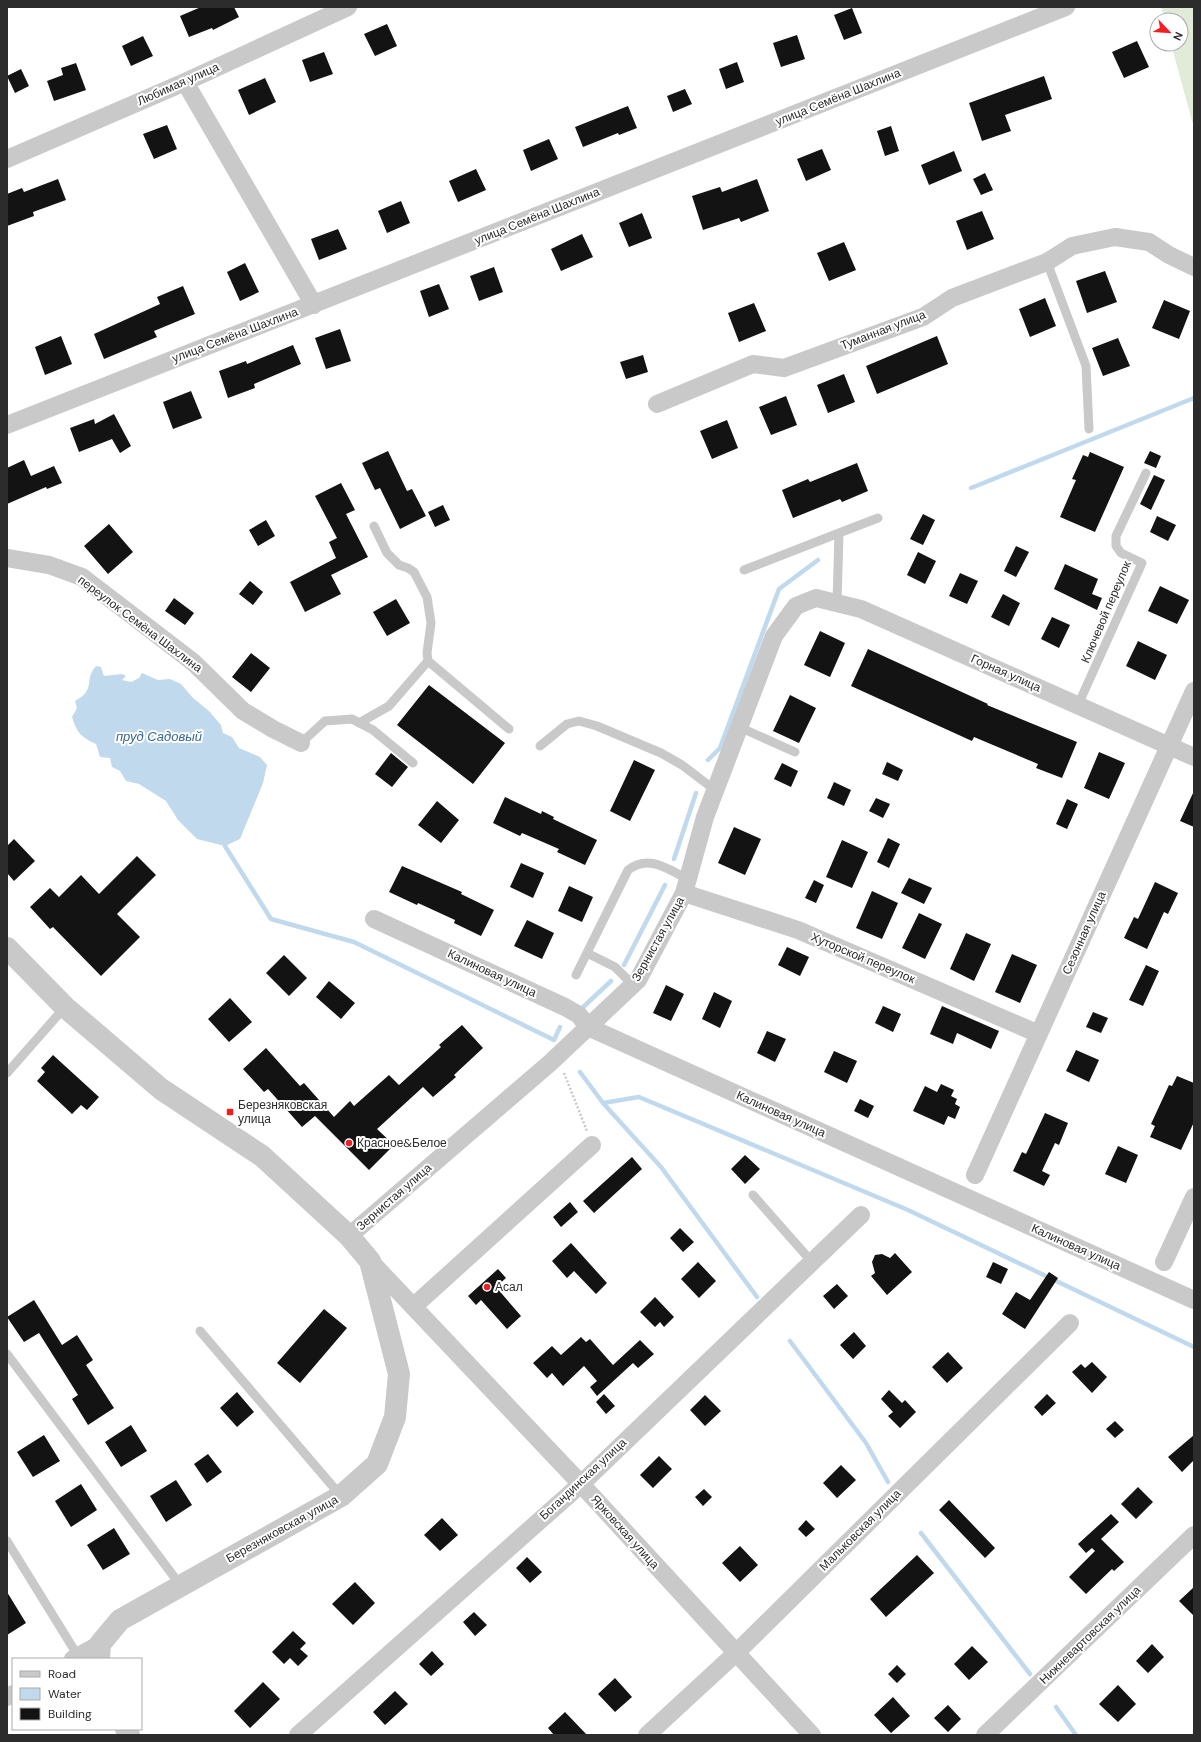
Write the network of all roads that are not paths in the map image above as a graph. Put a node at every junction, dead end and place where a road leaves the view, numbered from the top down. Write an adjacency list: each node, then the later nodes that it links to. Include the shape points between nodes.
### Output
1 (348, 7): 3 (street, Любимая улица)
2 (1066, 7): 7 (street, улица Семёна Шахлина)
3 (185, 82): 4 (street, Любимая улица); 7 (street)
4 (7, 159)
5 (1047, 262): 6 (street, Туманная улица, via 1072,246 1114,237 1149,242); 8 (street, Туманная улица, via 952,298 923,317 784,368 754,364); 10 (lane, via 1086,366)
6 (1194, 267)
7 (314, 305): 9 (street, улица Семёна Шахлина)
8 (656, 404)
9 (7, 425)
10 (1089, 429)
11 (1146, 473): 21 (lane, Ключевой переулок, via 1116,536 1116,546 1142,563)
12 (878, 518): 14 (lane)
13 (374, 526): 19 (lane, via 387,553 399,565 414,572 427,597 431,623)
14 (839, 533): 16 (lane); 18 (lane)
15 (7, 558): 25 (street, переулок Семёна Шахлина, via 49,565 82,577 193,662 243,711)
16 (744, 570)
17 (816, 598): 18 (street, Горная улица); 23 (street, Зернистая улица, via 796,606 774,636)
18 (836, 603): 21 (street, Горная улица, via 861,610)
19 (428, 661): 22 (lane, via 389,706); 24 (lane)
20 (1194, 691): 26 (street, Сезонная улица)
21 (1078, 705): 26 (street, Горная улица)
22 (359, 723): 25 (lane, via 352,719 325,721); 30 (lane, via 373,730)
23 (740, 727): 28 (lane); 31 (street, Зернистая улица)
24 (509, 729)
25 (301, 743)
26 (1169, 745): 29 (street, Горная улица); 40 (street, Сезонная улица)
27 (540, 746): 31 (lane, via 567,724 579,721 661,753)
28 (795, 752)
29 (1194, 756)
30 (413, 763)
31 (715, 790): 32 (street, Зернистая улица)
32 (686, 886): 35 (lane, via 658,865 646,862 636,864 628,870); 37 (street, Зернистая улица, via 638,980); 40 (street, Хуторской переулок, via 798,930)
33 (374, 919): 39 (street, Калиновая улица, via 565,1007 578,1015)
34 (7, 948): 38 (street, Березняковская улица)
35 (587, 953): 36 (lane); 37 (lane, via 615,967)
36 (576, 975)
37 (633, 985): 39 (street, Зернистая улица)
38 (65, 1007): 41 (lane); 47 (street, Березняковская улица, via 161,1089 262,1156)
39 (588, 1027): 47 (street, Зернистая улица); 51 (street, Калиновая улица)
40 (1039, 1034): 43 (street, Сезонная улица)
41 (7, 1073)
42 (592, 1145): 52 (street)
43 (975, 1175)
44 (753, 1195): 49 (lane)
45 (1194, 1197): 50 (street)
46 (861, 1215): 49 (street, Богандинская улица)
47 (349, 1236): 48 (street, Березняковская улица)
48 (370, 1260): 52 (street, Ярковская улица); 57 (street, Березняковская улица, via 398,1374 395,1417 377,1464)
49 (812, 1262): 56 (street, Богандинская улица)
50 (1164, 1262)
51 (1194, 1300)
52 (414, 1306): 56 (street, Ярковская улица)
53 (1070, 1323): 62 (street, Мальковская улица)
54 (200, 1331): 57 (lane)
55 (7, 1354): 60 (lane)
56 (580, 1484): 62 (street, Ярковская улица); 63 (street, Богандинская улица)
57 (341, 1496): 60 (street, Березняковская улица)
58 (1194, 1535): 66 (street, Нижневартовская улица)
59 (7, 1541): 61 (lane)
60 (181, 1586): 61 (street, Березняковская улица, via 120,1620)
61 (87, 1654)
62 (736, 1654): 64 (street, Мальковская улица); 65 (street, Ярковская улица)
63 (298, 1735)
64 (648, 1735)
65 (812, 1735)
66 (985, 1735)

